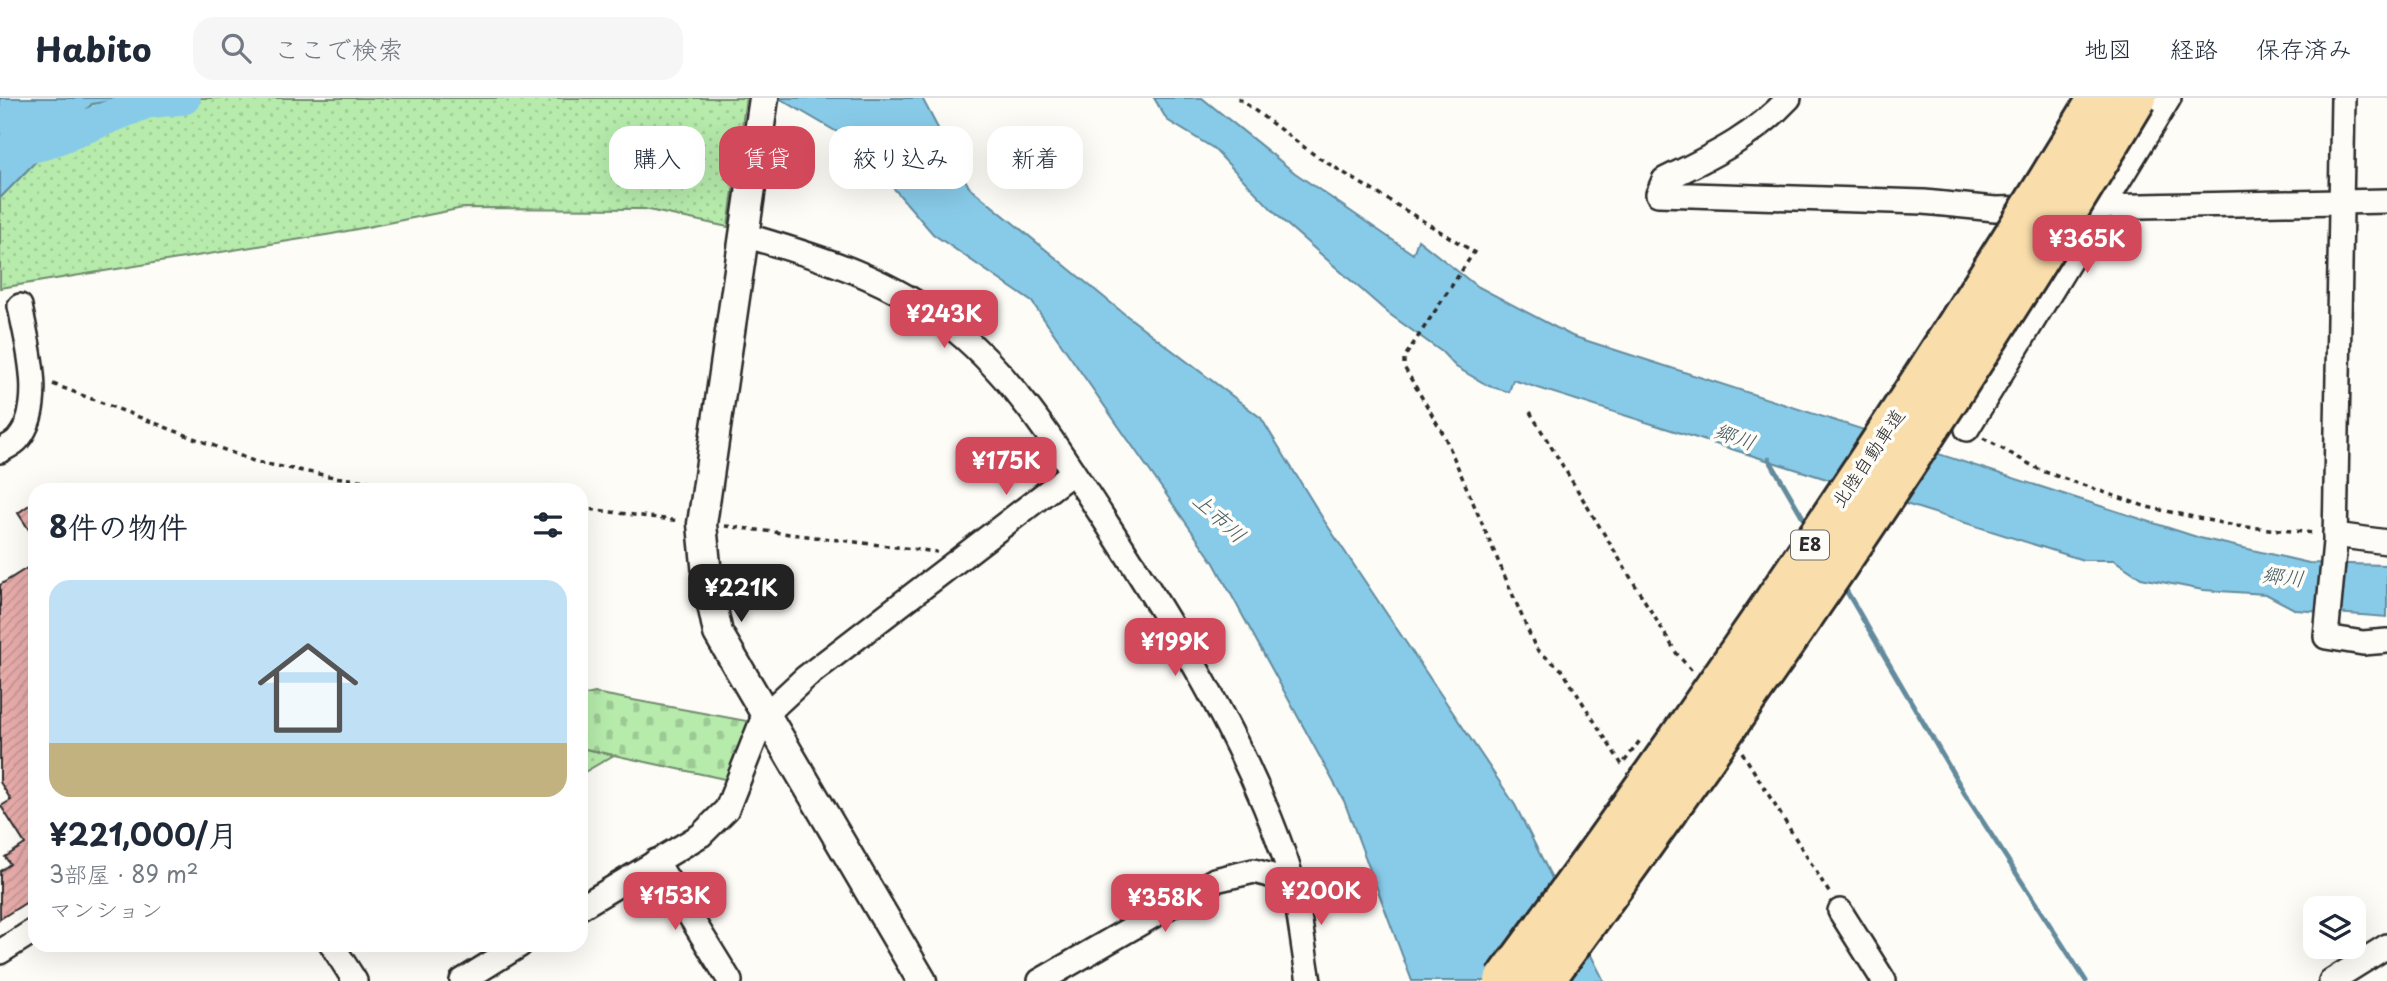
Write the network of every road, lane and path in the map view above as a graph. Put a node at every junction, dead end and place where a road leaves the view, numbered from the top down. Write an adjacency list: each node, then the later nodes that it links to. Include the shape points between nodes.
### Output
1 (764, 98): 11 (street)
2 (1238, 98): 27 (path, via 1316,156 1474,252 1404,358 1404,367 1444,435 1536,649 1562,670 1622,765)
3 (1789, 98): 10 (street, via 1765,124 1724,151 1664,180 1658,194 1924,202 1995,209)
4 (2098, 98): 44 (highway, 北陸自動車道 / E8, bridge, via 1893,421 1592,861)
5 (2137, 98): 45 (highway, 北陸自動車道 / E8, bridge, via 1951,394 1652,832)
6 (2169, 98): 10 (street)
7 (2343, 98): 9 (street)
8 (2387, 201): 9 (street)
9 (2340, 202): 10 (street); 21 (street)
10 (2103, 207): 15 (street)
11 (746, 229): 17 (street, via 838,262 901,294 954,329 1008,379); 20 (street)
12 (20, 306): 13 (street)
13 (34, 377): 16 (street, via 24,427 18,439); 18 (path, via 256,462)
14 (1530, 412): 25 (path, via 1677,654 1692,671)
15 (1967, 429): 21 (path, via 2042,471 2147,507 2235,526)
16 (0, 451)
17 (1073, 472): 23 (street); 30 (street, via 1160,606 1253,778)
18 (381, 483)
19 (588, 509): 20 (path)
20 (702, 524): 23 (path); 26 (street, via 718,633)
21 (2335, 539): 22 (street); 24 (street, via 2326,636 2363,643)
22 (2387, 542)
23 (966, 556): 26 (street, via 806,677)
24 (2387, 641)
25 (1684, 682)
26 (764, 716): 29 (street, via 727,809 701,835); 41 (street)
27 (1645, 734)
28 (1742, 751): 32 (path)
29 (656, 861): 31 (street); 40 (street)
30 (1291, 881): 42 (street, via 1254,871 1215,880); 43 (street)
31 (588, 903)
32 (1840, 911): 46 (street)
33 (28, 934): 35 (street)
34 (2387, 946): 47 (street)
35 (0, 952)
36 (336, 952): 38 (street)
37 (509, 952): 39 (street)
38 (355, 981)
39 (462, 981)
40 (730, 981)
41 (922, 981)
42 (1041, 981)
43 (1309, 981)
44 (1504, 981)
45 (1544, 981)
46 (1884, 981)
47 (2331, 981)

